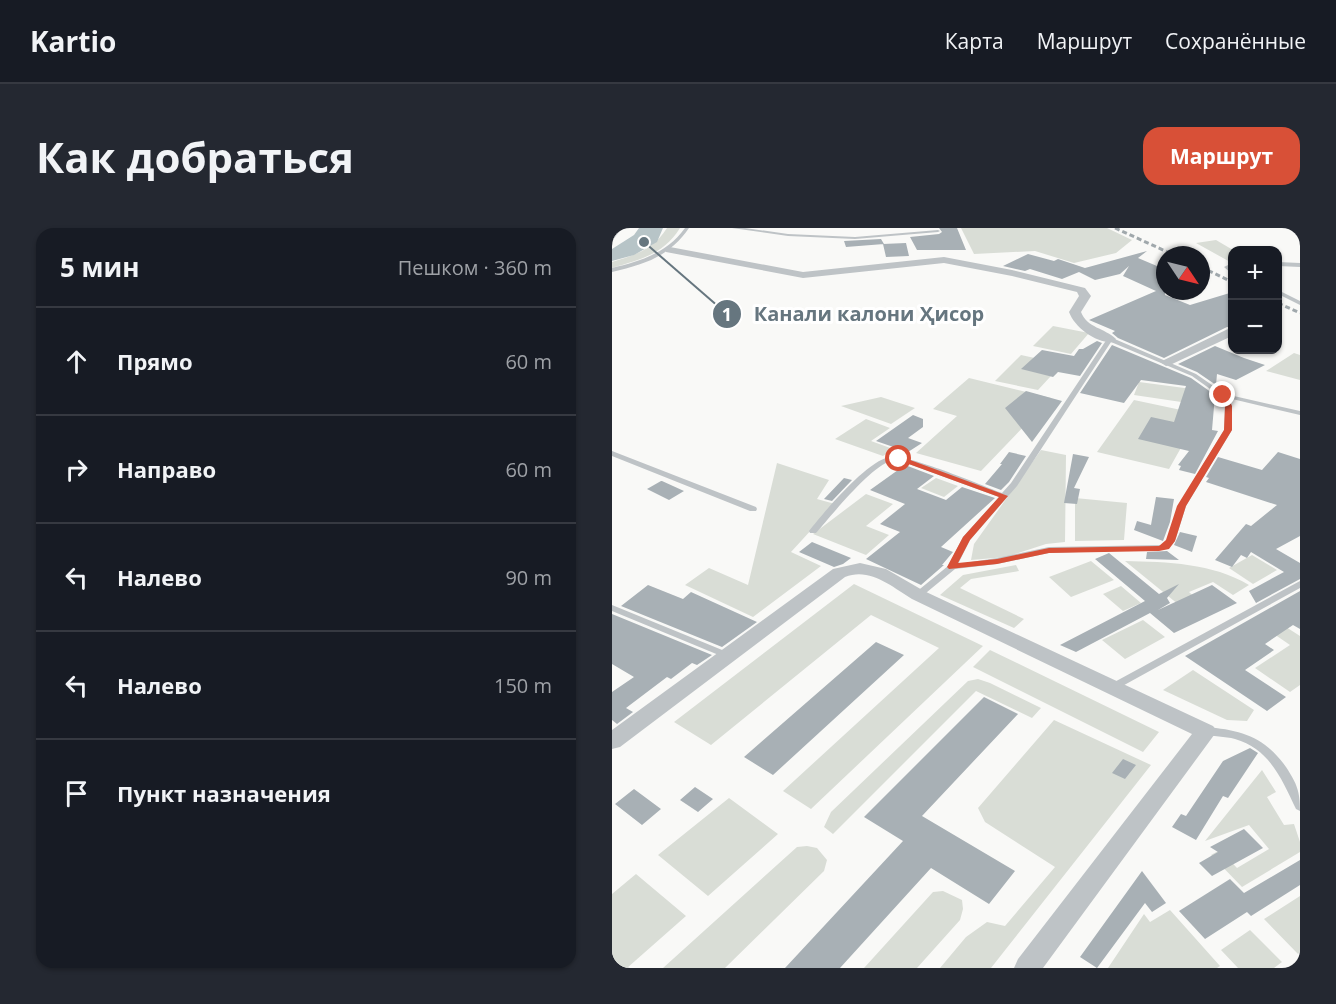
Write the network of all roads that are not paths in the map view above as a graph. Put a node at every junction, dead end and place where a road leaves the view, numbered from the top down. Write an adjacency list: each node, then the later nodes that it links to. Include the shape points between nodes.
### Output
1 (620, 228): 5 (lane)
2 (687, 228): 6 (lane)
3 (734, 228): 4 (lane, via 788,236 855,238)
4 (938, 231)
5 (612, 240)
6 (670, 250): 9 (lane); 13 (street, via 803,275 933,260 1006,272 1081,290 1085,296 1075,312 1077,318 1083,326)
7 (1282, 264): 8 (lane)
8 (1300, 265)
9 (612, 270)
10 (1282, 294): 11 (lane)
11 (1300, 303)
12 (1228, 334): 14 (street)
13 (1110, 339): 14 (lane); 18 (lane)
14 (1166, 362): 15 (lane)
15 (1223, 395): 16 (lane); 21 (lane, via 1228,406 1228,430 1182,506 1171,541 1165,547 1049,550)
16 (1300, 413)
17 (612, 453): 19 (lane)
18 (1004, 496): 20 (lane, via 912,462 888,459 867,474); 21 (lane, via 966,539)
19 (753, 509)
20 (813, 531)
21 (952, 567): 23 (lane)
22 (1300, 584): 26 (lane)
23 (918, 595): 25 (street, via 873,571 851,567); 26 (street)
24 (612, 608): 25 (lane)
25 (729, 656): 28 (street)
26 (1113, 687): 27 (street)
27 (1206, 731): 29 (lane, via 1241,734 1264,747 1292,785); 30 (street)
28 (612, 741)
29 (1300, 806)
30 (1027, 968)

